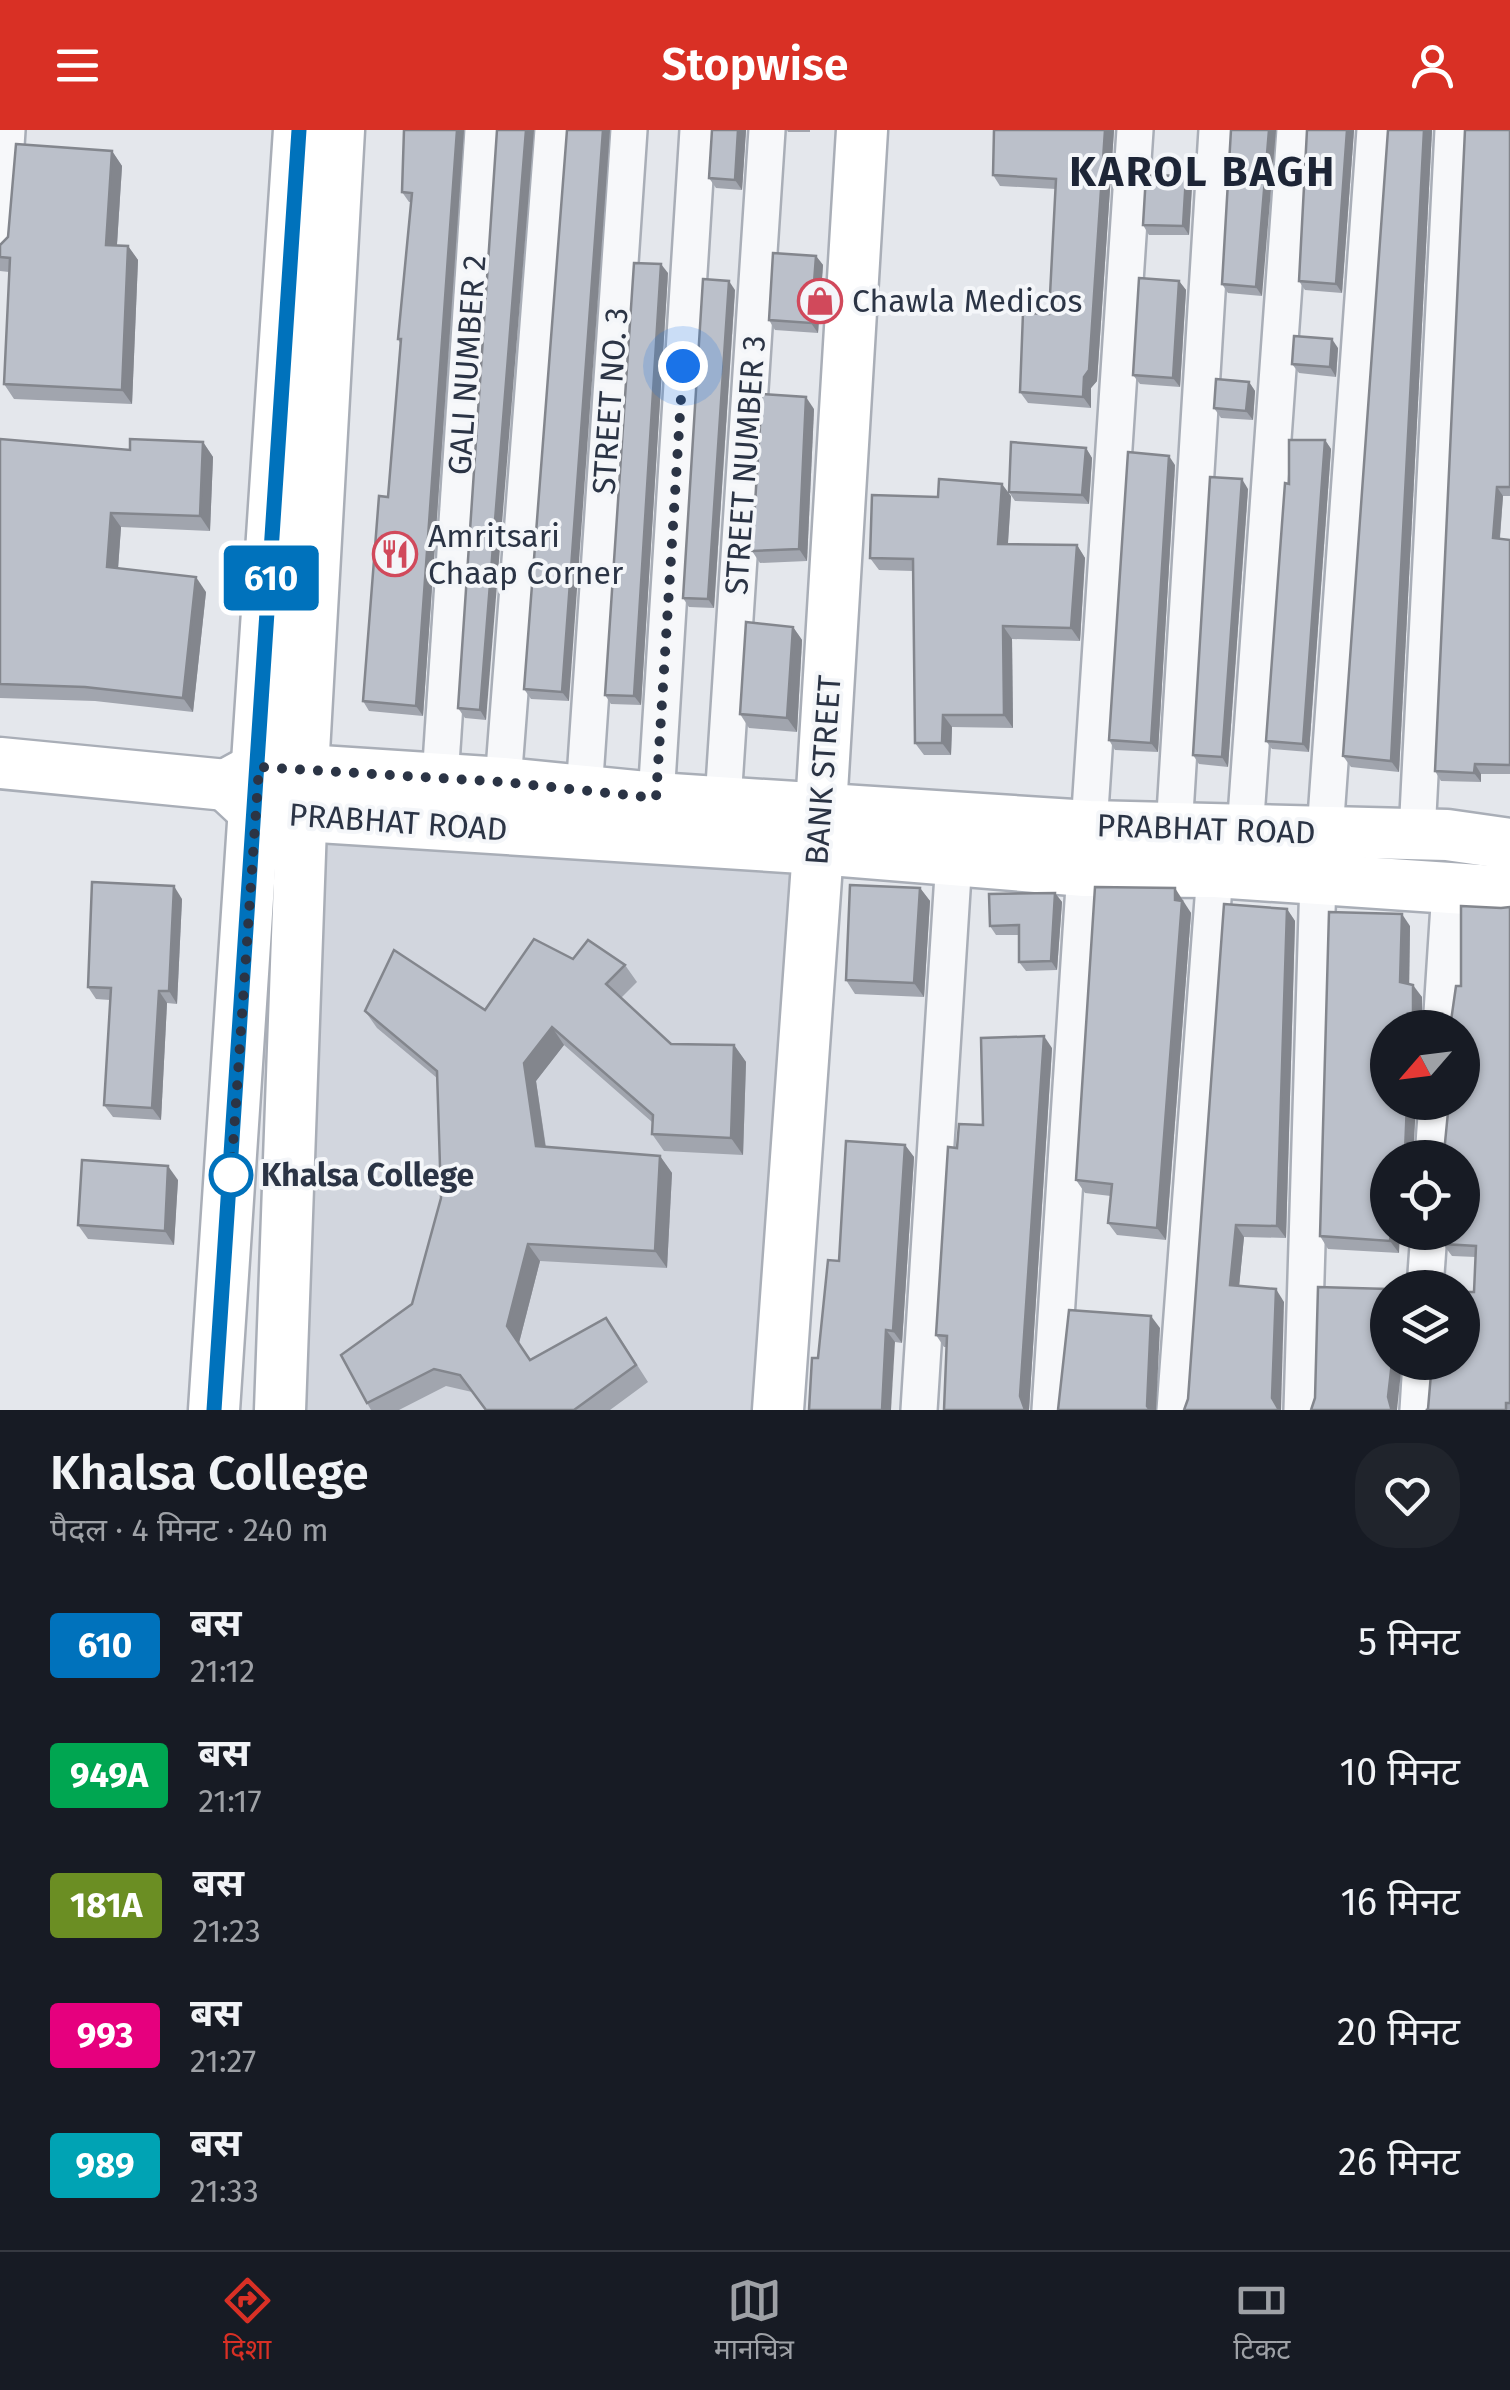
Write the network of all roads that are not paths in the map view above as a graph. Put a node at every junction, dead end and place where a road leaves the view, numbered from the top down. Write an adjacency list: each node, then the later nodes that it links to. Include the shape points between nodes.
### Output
1 (7, 130): 15 (street)
2 (298, 130): 19 (street)
3 (339, 130): 19 (street)
4 (482, 130): 17 (street, GALI NUMBER 2)
5 (553, 130): 18 (street)
6 (629, 130): 20 (street, STREET NO. 3)
7 (698, 130): 21 (street)
8 (767, 130): 22 (street, STREET NUMBER 3)
9 (862, 130): 23 (street, BANK STREET)
10 (1136, 130): 28 (street)
11 (1216, 130): 24 (street)
12 (1295, 130): 25 (street)
13 (1376, 130): 29 (street)
14 (1453, 130): 26 (street)
15 (0, 240)
16 (0, 763): 19 (street)
17 (440, 779): 18 (street, PRABHAT ROAD); 19 (street, PRABHAT ROAD)
18 (503, 782): 20 (street, PRABHAT ROAD)
19 (269, 790): 23 (street, PRABHAT ROAD); 36 (street); 37 (street)
20 (584, 792): 21 (street, PRABHAT ROAD)
21 (656, 798): 22 (street, PRABHAT ROAD)
22 (723, 801): 23 (street, PRABHAT ROAD)
23 (819, 828): 28 (street, PRABHAT ROAD); 30 (street, PRABHAT ROAD); 38 (street, BANK STREET)
24 (1174, 830): 25 (street, PRABHAT ROAD); 28 (street, PRABHAT ROAD)
25 (1245, 831): 29 (street, PRABHAT ROAD); 31 (street)
26 (1417, 834): 27 (street, PRABHAT ROAD); 29 (street, PRABHAT ROAD)
27 (1510, 844)
28 (1087, 848): 30 (street, PRABHAT ROAD); 31 (street, PRABHAT ROAD); 40 (street)
29 (1321, 856): 31 (street, PRABHAT ROAD); 32 (street, PRABHAT ROAD); 42 (street)
30 (954, 859): 39 (street)
31 (1216, 872): 41 (street)
32 (1450, 890): 33 (street, PRABHAT ROAD); 34 (street)
33 (1510, 892)
34 (1442, 1010)
35 (1420, 1380): 43 (street)
36 (214, 1410)
37 (280, 1410)
38 (778, 1410)
39 (919, 1410)
40 (1050, 1410)
41 (1175, 1410)
42 (1302, 1410)
43 (1418, 1410)

